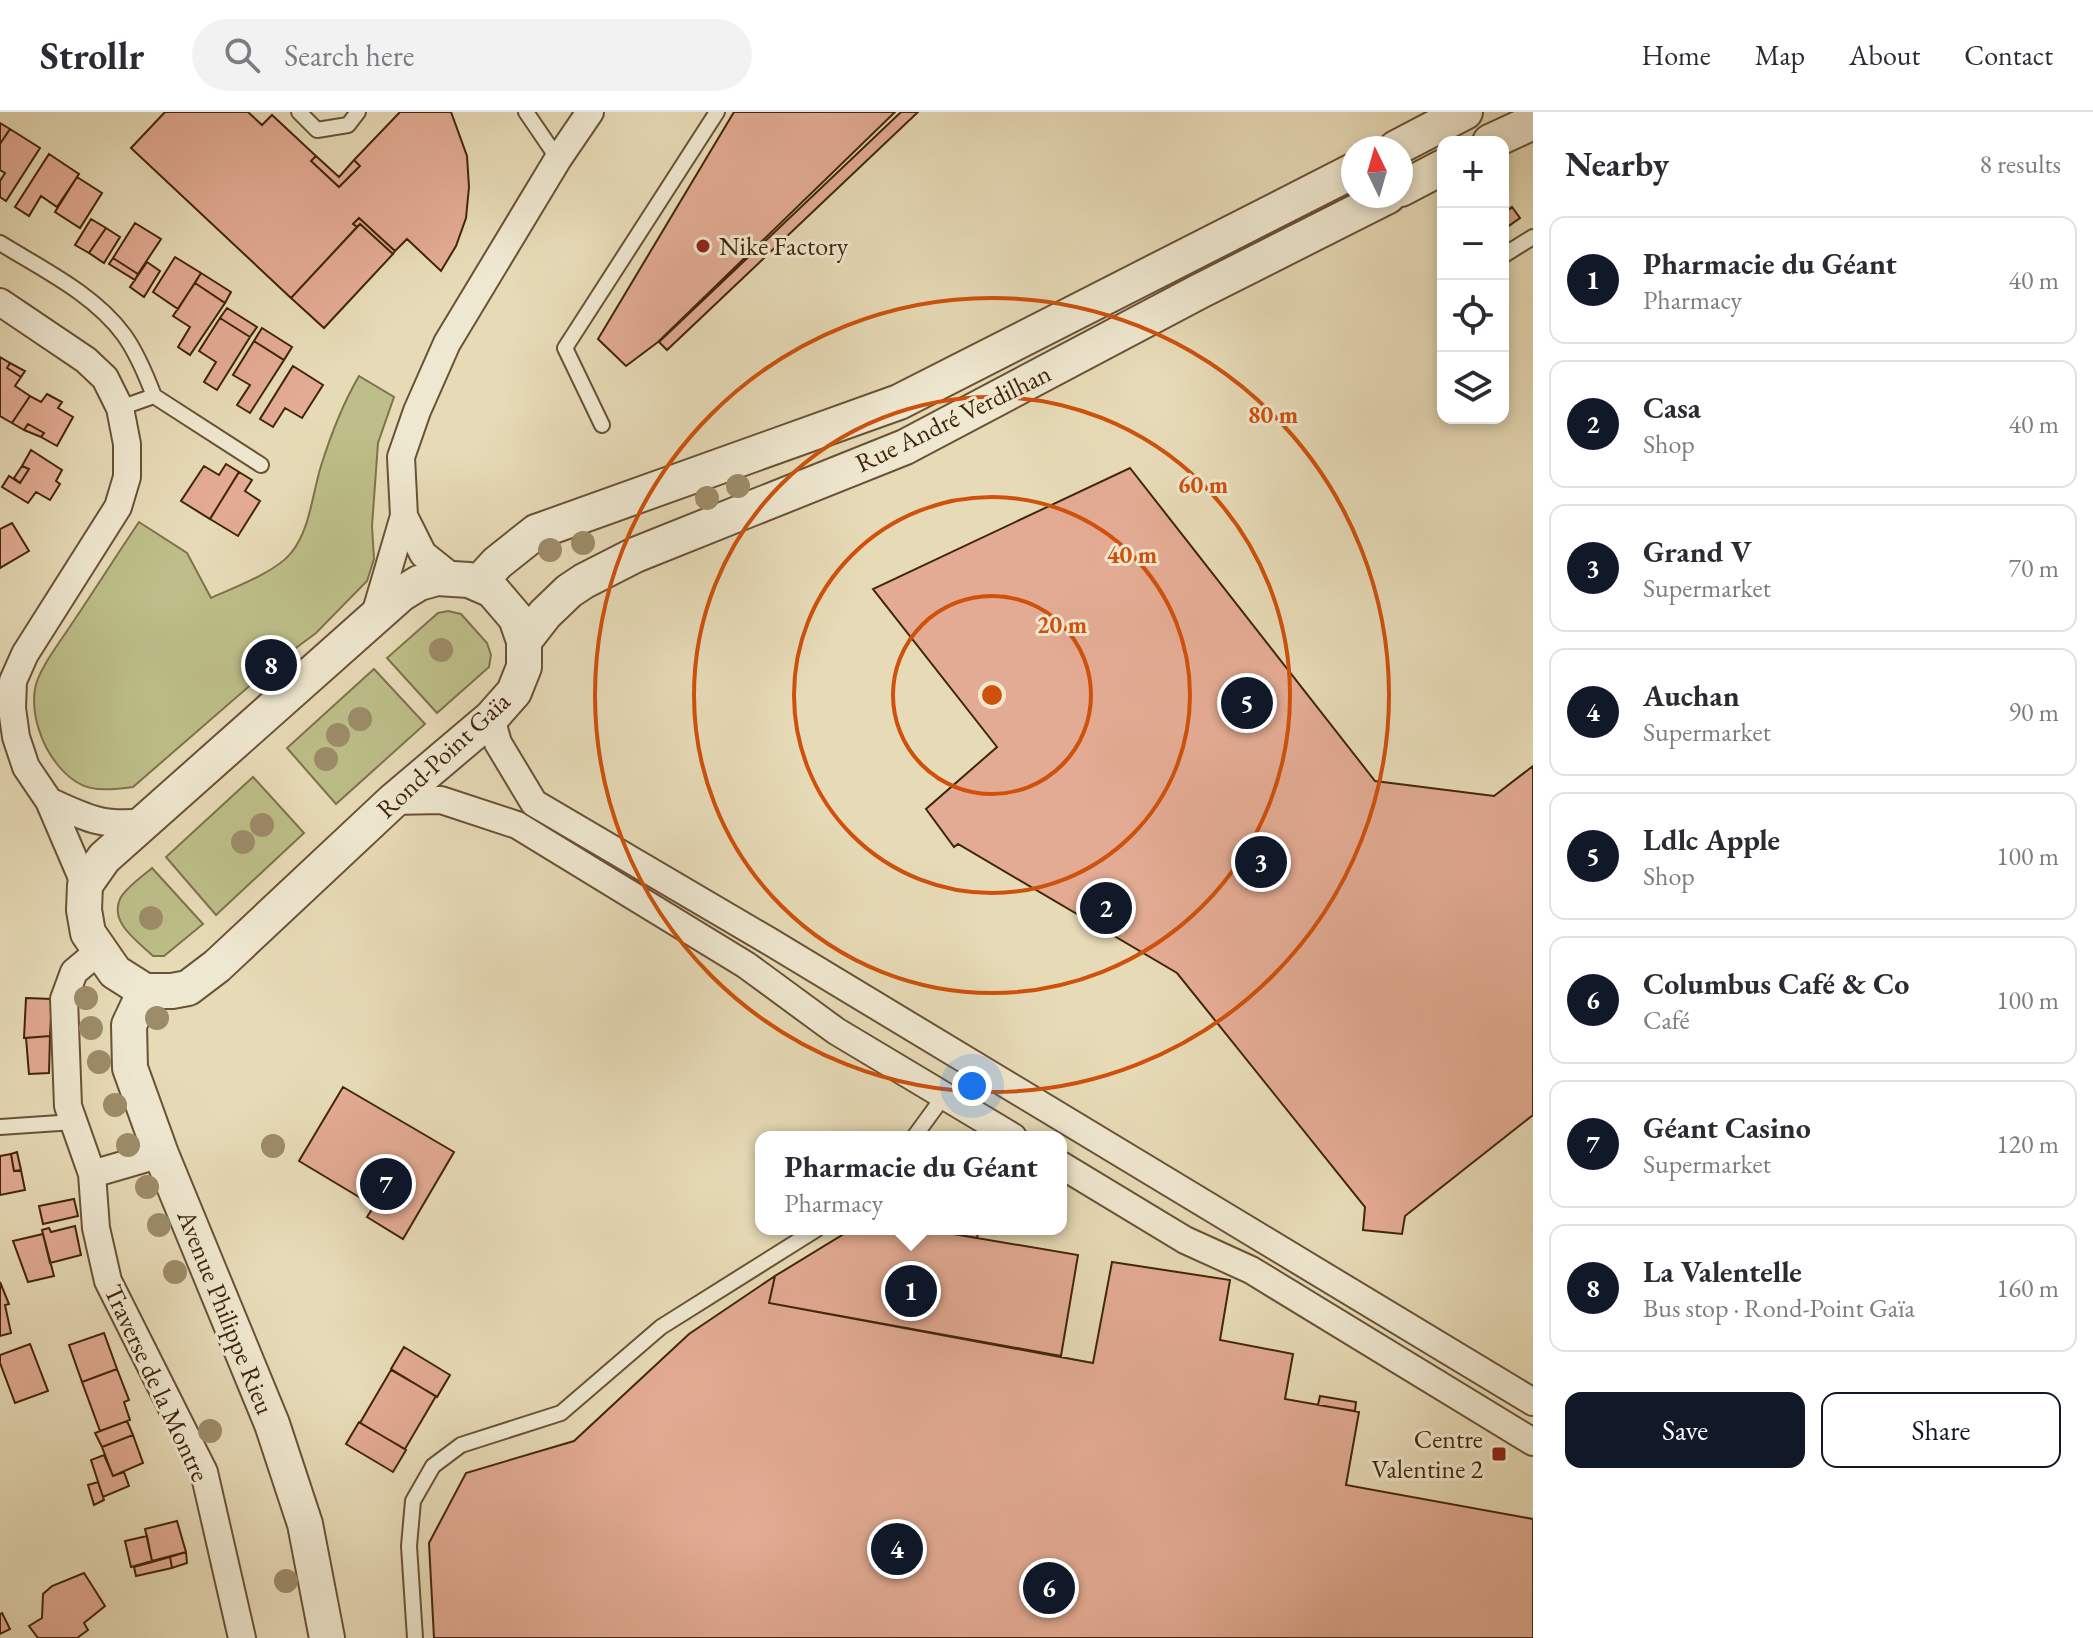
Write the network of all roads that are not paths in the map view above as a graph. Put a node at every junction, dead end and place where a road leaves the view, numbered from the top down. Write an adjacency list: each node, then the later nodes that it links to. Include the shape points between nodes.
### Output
1 (299, 112): 2 (lane, via 317,130 348,125)
2 (358, 112)
3 (526, 112): 10 (lane)
4 (590, 112): 10 (street)
5 (717, 112): 21 (lane, via 565,348)
6 (1465, 112): 9 (street)
7 (1533, 122): 8 (street)
8 (1503, 136)
9 (1413, 139)
10 (558, 159): 23 (street, via 447,343 417,411 401,457)
11 (1437, 170): 13 (street)
12 (1341, 177): 24 (street, Rue André Verdilhan, via 899,402 536,532)
13 (1413, 183)
14 (1364, 208): 26 (street, Rue André Verdilhan, via 905,447 635,555 584,581 545,614)
15 (1533, 237): 17 (lane)
16 (0, 243): 19 (lane, via 96,307 123,334)
17 (1509, 252)
18 (0, 302): 20 (street, via 86,360 105,378)
19 (154, 396): 20 (lane); 22 (lane)
20 (120, 408): 28 (street, via 127,477 118,507 13,681 16,737 26,767)
21 (602, 425)
22 (261, 465)
23 (404, 516): 24 (street, via 423,554); 25 (street)
24 (466, 581): 25 (street, via 437,578 419,583); 26 (street, via 492,590 516,618)
25 (374, 618): 30 (street)
26 (524, 641): 27 (street, Rond-Point Gaïa, via 524,667 514,692)
27 (491, 718): 29 (street, Rond-Point Gaïa); 43 (street, via 498,743 534,803)
28 (49, 801): 30 (street, via 116,825); 31 (street)
29 (393, 801): 33 (street, Rond-Point Gaïa, via 217,966 188,988); 34 (street, via 441,800 517,825 746,965 836,1031)
30 (144, 822): 31 (street, via 104,858)
31 (85, 885): 32 (street, via 88,933)
32 (99, 951): 33 (street, via 115,972); 35 (street, Traverse de la Montre, via 74,972 64,999 68,1106)
33 (145, 991): 39 (street, Avenue Philippe Rieu, via 129,1025 130,1068)
34 (944, 1096): 37 (lane); 38 (street)
35 (74, 1122): 36 (lane); 41 (street, Traverse de la Montre)
36 (0, 1127)
37 (918, 1131)
38 (1003, 1131)
39 (161, 1154): 41 (street); 46 (street, Avenue Philippe Rieu, via 272,1424 305,1524)
40 (1067, 1172): 44 (street, via 1185,1240 1251,1270)
41 (92, 1174): 45 (street, Traverse de la Montre, via 96,1228 108,1281 204,1472)
42 (807, 1235): 47 (lane, via 661,1327 561,1413 461,1445 433,1466 413,1501 409,1546)
43 (1533, 1402)
44 (1533, 1442)
45 (242, 1638)
46 (327, 1638)
47 (415, 1638)

